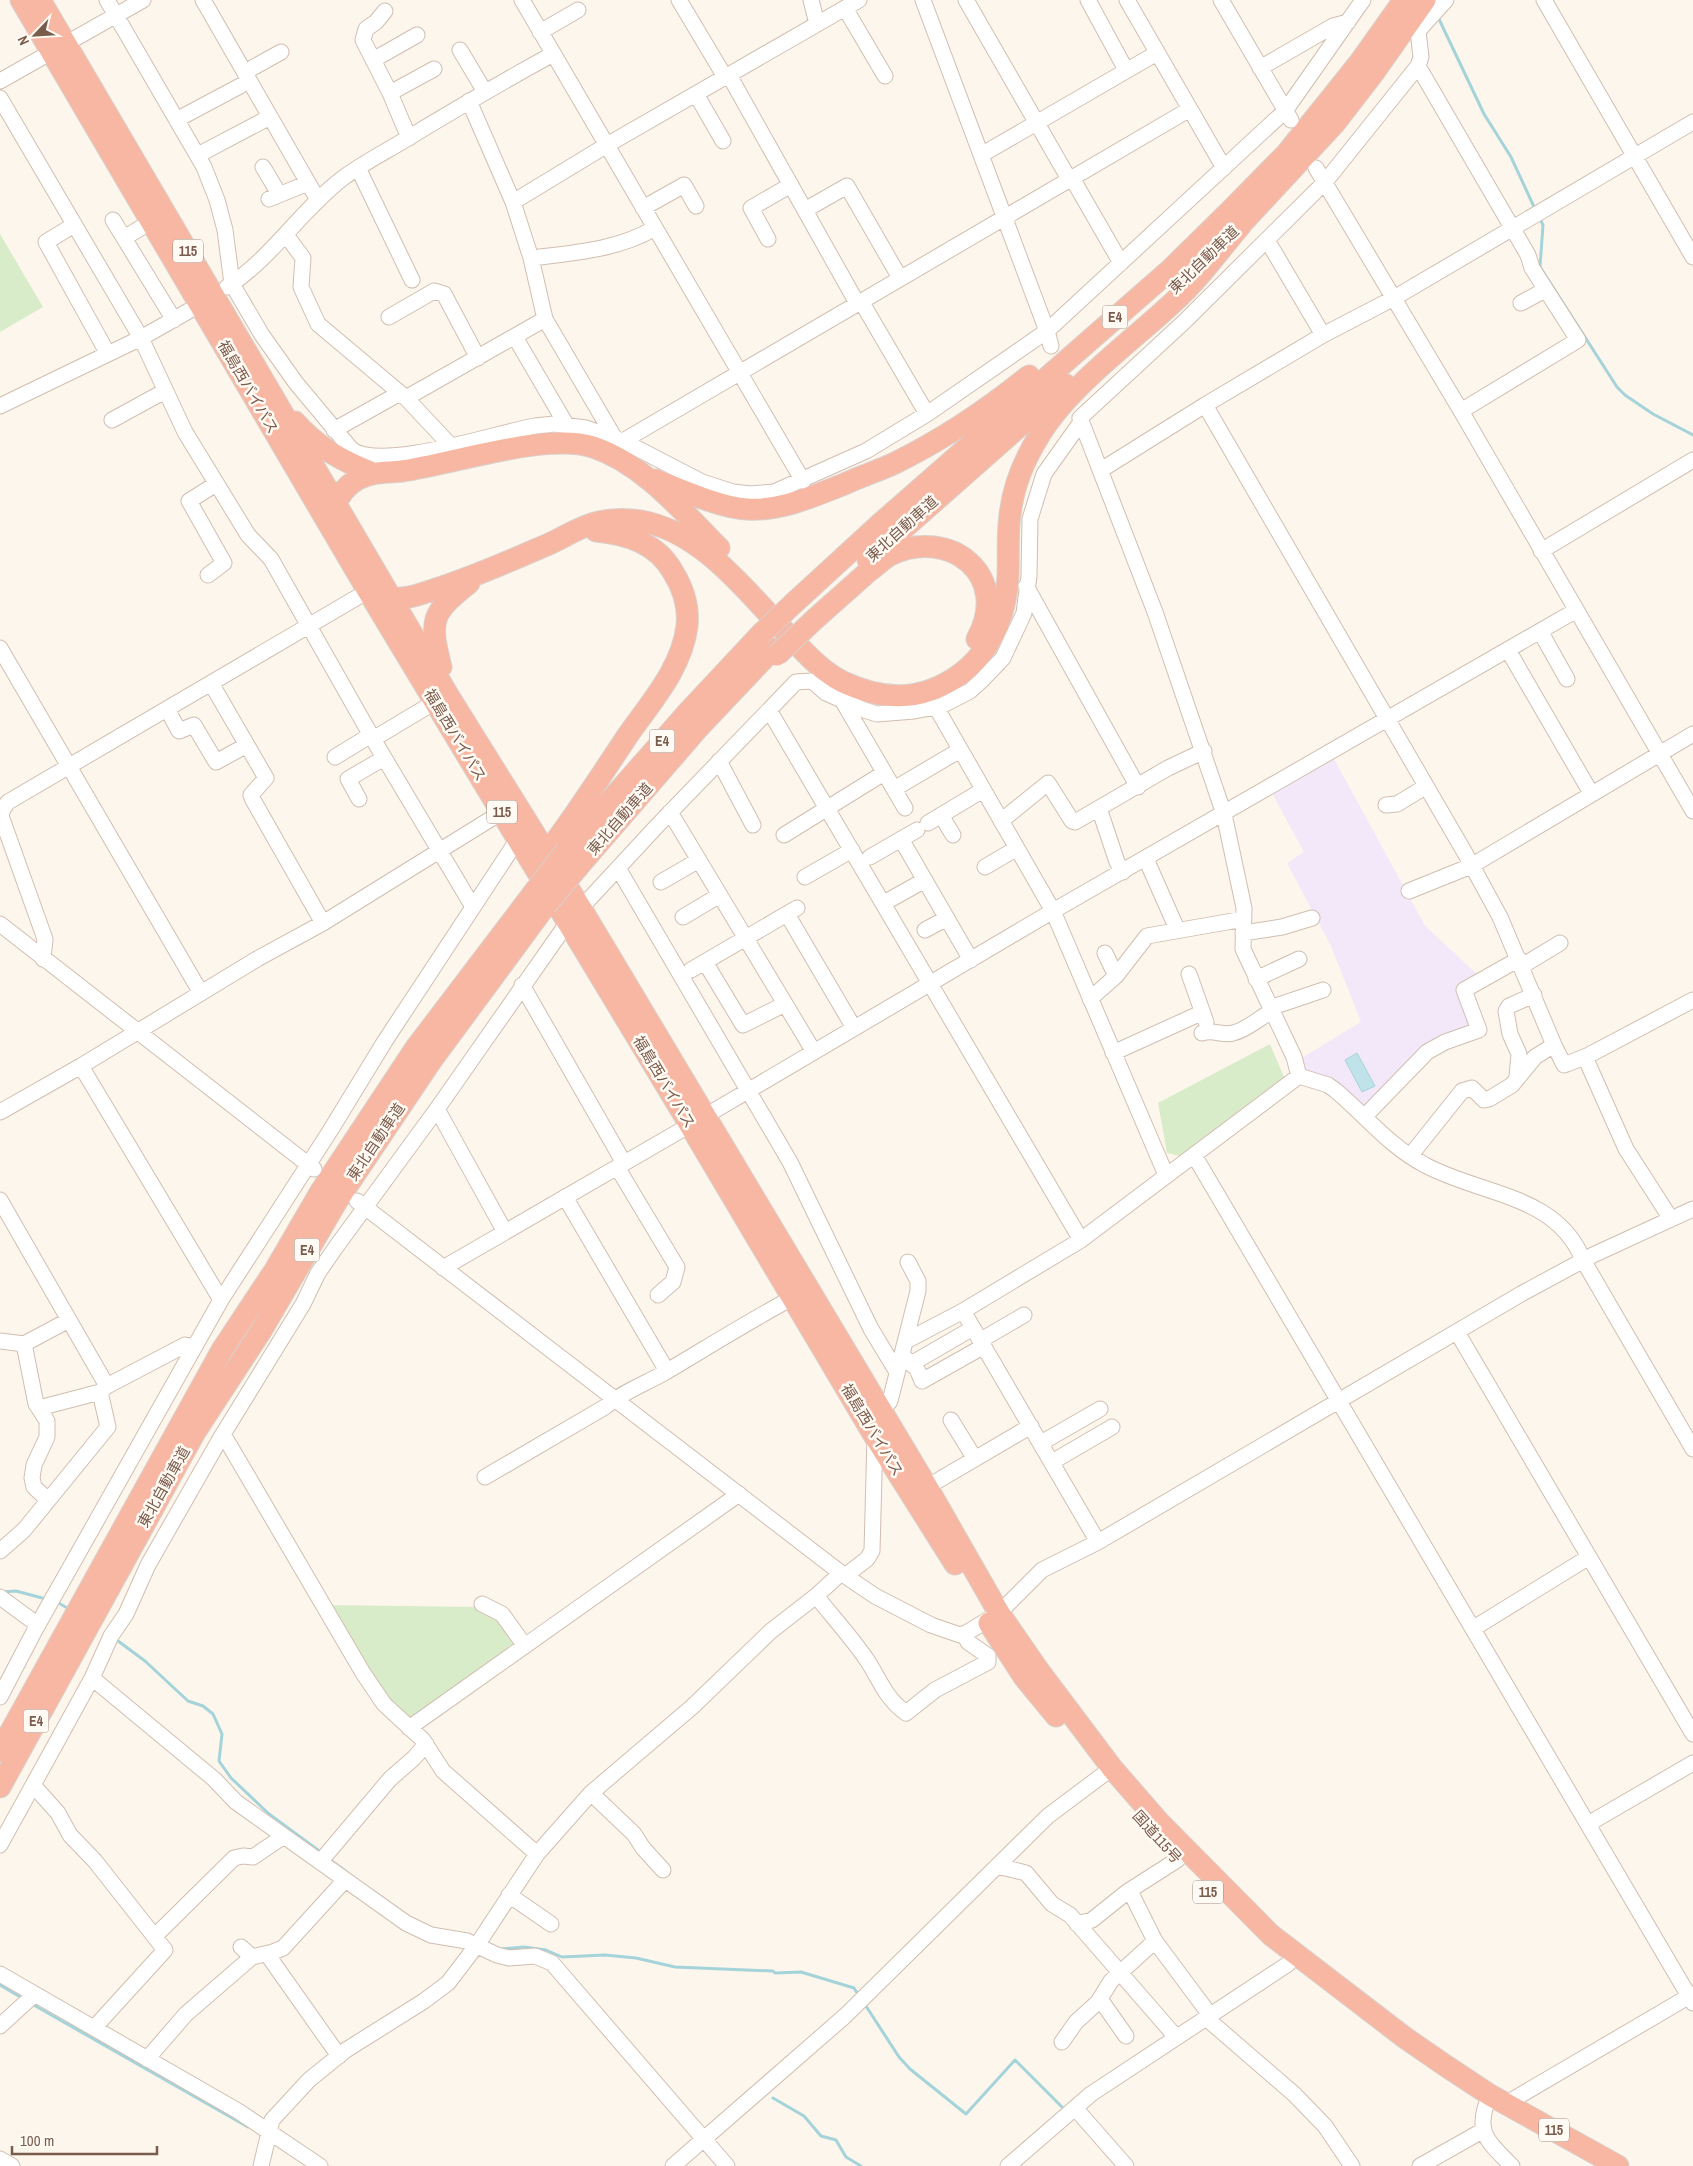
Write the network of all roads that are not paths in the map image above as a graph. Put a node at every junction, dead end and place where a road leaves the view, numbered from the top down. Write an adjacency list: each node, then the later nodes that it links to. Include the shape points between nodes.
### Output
1 (21, 0): 28 (highway, 福島西バイパス / 115)
2 (40, 0): 28 (highway, 福島西バイパス / 115)
3 (107, 0): 23 (street)
4 (143, 0): 23 (street)
5 (203, 0): 40 (street)
6 (522, 0): 26 (street)
7 (679, 0): 38 (street)
8 (811, 0): 25 (street)
9 (859, 0): 20 (street)
10 (923, 0): 57 (street)
11 (966, 0): 51 (street)
12 (1088, 0): 37 (street)
13 (1126, 0): 31 (street)
14 (1220, 0): 35 (street)
15 (1363, 0): 24 (street)
16 (1425, 0): 73 (highway, 東北自動車道 / E4, via 1335,123)
17 (1446, 0): 34 (street, via 1418,31)
18 (1544, 0): 58 (street)
19 (1403, 1): 73 (highway, 東北自動車道 / E4, via 1360,62)
20 (845, 8): 25 (street); 39 (street)
21 (578, 10): 26 (street)
22 (385, 11): 33 (street, via 363,36)
23 (116, 15): 28 (street); 50 (street)
24 (1348, 22): 35 (street, via 1333,26); 49 (street)
25 (817, 24): 38 (street)
26 (540, 32): 32 (street)
27 (417, 35): 33 (street)
28 (59, 48): 41 (street); 75 (highway, 福島西バイパス / 115); 91 (highway, 福島西バイパス / 115)
29 (460, 50): 42 (street)
30 (281, 52): 40 (street)
31 (1157, 53): 37 (street); 47 (street)
32 (553, 54): 42 (street); 55 (street)
33 (373, 60): 43 (street)
34 (1418, 66): 64 (street); 77 (street)
35 (1260, 68): 49 (street)
36 (434, 69): 43 (street)
37 (1126, 70): 51 (street)
38 (727, 76): 44 (street); 66 (street)
39 (885, 76)
40 (243, 79): 48 (street); 50 (street)
41 (0, 81)
42 (485, 92): 46 (street)
43 (390, 93): 53 (street)
44 (696, 94): 54 (street); 55 (street)
45 (0, 98): 76 (street)
46 (469, 101): 53 (street); 68 (street)
47 (1190, 110): 61 (street); 63 (street)
48 (270, 116): 56 (street); 65 (street)
49 (1288, 116): 61 (street)
50 (178, 119): 56 (street)
51 (1036, 122): 57 (street); 63 (street)
52 (1693, 122): 58 (street)
53 (409, 138): 60 (street)
54 (723, 141)
55 (607, 145): 68 (street); 70 (street)
56 (198, 155): 88 (street, via 217,200)
57 (981, 155): 72 (street)
58 (1635, 157): 77 (street); 83 (street)
59 (264, 167): 65 (street, via 274,196)
60 (358, 168): 67 (street); 87 (street)
61 (1224, 168): 85 (street)
62 (1316, 168): 64 (street)
63 (1070, 179): 72 (street); 85 (street)
64 (1325, 182): 82 (street); 90 (street)
65 (308, 183): 67 (street)
66 (791, 184): 71 (street); 81 (street, via 751,208)
67 (318, 200): 79 (street)
68 (513, 202): 84 (street)
69 (696, 206): 70 (street, via 684,185)
70 (643, 208): 78 (street)
71 (805, 210): 86 (street, via 846,186); 92 (street)
72 (1003, 218): 86 (street); 100 (street)
73 (1236, 218): 120 (highway, via 1018,385 944,435 894,463 797,503 771,509 746,510 722,504); 125 (highway, via 1184,293 1076,392 1038,436 1019,475 1010,513 1008,579 1001,618 994,636 964,672 940,686 912,695 882,695 862,690 831,675 706,552 675,531 650,523 624,520 598,522); 133 (highway, 東北自動車道 / E4, via 1110,348)
74 (113, 220): 80 (street)
75 (152, 221): 80 (street); 91 (highway, 福島西バイパス / 115)
76 (74, 225): 99 (street); 101 (street, via 46,242)
77 (1512, 227): 89 (street); 90 (street)
78 (655, 228): 84 (street, via 637,239 582,252); 103 (street)
79 (286, 235): 88 (street); 106 (street, via 303,258 301,287 318,324)
80 (124, 238): 96 (street)
81 (768, 239)
82 (1267, 240): 97 (street); 112 (street, via 1080,418)
83 (1693, 257)
84 (532, 258): 95 (street)
85 (1121, 263): 100 (street)
86 (900, 278): 92 (street)
87 (412, 280)
88 (235, 282): 91 (street); 114 (street, via 262,335)
89 (1545, 290): 93 (street); 109 (street, via 1578,340)
90 (1394, 298): 97 (street); 109 (street)
91 (208, 300): 96 (street); 104 (highway, 福島西バイパス / 115); 124 (highway, 福島西バイパス / 115)
92 (859, 302): 103 (street); 110 (street)
93 (1521, 303)
94 (389, 317): 102 (street, via 434,291 444,294)
95 (545, 319): 98 (street); 115 (street)
96 (174, 320): 99 (street)
97 (1323, 336): 107 (street)
98 (515, 337): 102 (street); 113 (street)
99 (141, 338): 101 (street); 105 (street)
100 (1049, 338): 110 (street)
101 (108, 354): 108 (street)
102 (478, 358): 106 (street)
103 (739, 372): 115 (street); 121 (street)
104 (266, 387): 119 (highway, via 325,450); 123 (highway, 福島西バイパス / 115)
105 (165, 391): 111 (street); 122 (street)
106 (403, 395): 114 (street); 116 (street)
107 (1205, 405): 118 (street); 146 (street)
108 (0, 406)
109 (1461, 411): 126 (street)
110 (927, 414): 121 (street, via 866,452)
111 (112, 420)
112 (1081, 422): 118 (street); 129 (street, via 1044,474 1030,519)
113 (567, 426): 115 (street, via 586,428); 116 (street, via 535,426)
114 (334, 430): 116 (street, via 359,454 395,456)
115 (619, 439): 121 (street, via 702,482 733,492 774,492)
116 (450, 445)
117 (1693, 460): 126 (street)
118 (1101, 470): 151 (street)
119 (373, 473): 120 (highway, via 402,472 557,443 593,448 624,462); 123 (highway, via 346,488)
120 (640, 474): 133 (highway, via 669,498 825,655 861,679 901,684 928,680 952,667 970,650 982,630 987,591 976,568 963,556 933,547 908,549 889,556)
121 (803, 480)
122 (216, 484): 128 (street, via 189,501 224,563); 134 (street, via 252,541 271,559)
123 (335, 503): 124 (highway); 131 (highway, 福島西バイパス / 115)
124 (330, 528): 130 (highway, 福島西バイパス / 115)
125 (581, 529): 127 (highway); 183 (highway, via 628,536 648,545 664,558 684,594 687,626 680,652 662,688)
126 (1541, 551): 132 (street)
127 (486, 571): 131 (highway); 141 (highway, via 449,599 436,615 434,642)
128 (208, 574)
129 (1026, 586): 143 (street, via 1024,614 1003,658 970,691); 158 (street)
130 (368, 591): 131 (highway); 134 (street); 141 (highway, 福島西バイパス / 115)
131 (394, 600): 141 (highway, 福島西バイパス / 115)
132 (1575, 611): 135 (street); 152 (street)
133 (806, 612): 136 (highway, 東北自動車道 / E4)
134 (310, 625): 140 (street); 148 (street)
135 (1540, 631): 138 (street); 139 (street)
136 (771, 646): 183 (highway, 東北自動車道 / E4, via 699,727); 183 (highway, 東北自動車道 / E4, via 689,711)
137 (0, 648): 156 (street)
138 (1508, 650): 146 (street); 162 (street)
139 (1567, 679)
140 (211, 683): 144 (street); 149 (street)
141 (442, 698): 148 (street); 169 (highway, 福島西バイパス / 115); 200 (highway, 福島西バイパス / 115)
142 (842, 700): 143 (street, via 877,714); 145 (street, via 826,693 812,681 803,680 796,682); 157 (street)
143 (936, 707): 150 (street)
144 (167, 710): 149 (street, via 179,732 194,725 216,762); 156 (street)
145 (769, 710): 155 (street); 165 (street)
146 (1387, 720): 159 (street); 171 (street)
147 (1693, 734): 152 (street)
148 (372, 737): 153 (street); 154 (street)
149 (247, 746): 205 (street, via 266,778 251,795 253,800)
150 (960, 750): 160 (street); 161 (street)
151 (1204, 751): 158 (street); 171 (street)
152 (1660, 754): 162 (street); 168 (street)
153 (335, 757)
154 (384, 758): 163 (street, via 348,779); 182 (street)
155 (719, 761): 170 (street); 175 (street)
156 (69, 768): 172 (street, via 8,802 2,809); 224 (street)
157 (884, 773): 160 (street); 165 (street)
158 (1138, 787): 167 (street)
159 (1425, 787): 164 (street, via 1397,804); 187 (street)
160 (894, 789): 166 (street)
161 (983, 790): 173 (street); 174 (street)
162 (1590, 793): 187 (street)
163 (359, 799)
164 (1386, 805)
165 (828, 808): 176 (street); 181 (street)
166 (905, 808)
167 (1099, 808): 173 (street, via 1072,821 1048,783); 190 (street)
168 (1693, 811)
169 (502, 812): 178 (highway, 福島西バイパス / 115); 182 (street)
170 (670, 812): 186 (street); 189 (street)
171 (1224, 814): 185 (street); 206 (street, via 1244,908)
172 (2, 821): 212 (street, via 45,939)
173 (1001, 821): 180 (street)
174 (929, 823): 177 (street); 179 (street)
175 (753, 825)
176 (784, 835)
177 (953, 835)
178 (518, 839): 198 (street); 200 (highway, 福島西バイパス / 115)
179 (901, 839): 184 (street); 192 (street)
180 (1017, 848): 188 (street); 199 (street)
181 (852, 850): 191 (street); 197 (street)
182 (441, 851): 198 (street); 205 (street)
183 (566, 854): 195 (highway); 195 (highway, 東北自動車道 / E4, bridge)
184 (870, 857)
185 (1146, 859): 190 (street); 207 (street)
186 (699, 860): 193 (street); 196 (street)
187 (1470, 866): 194 (street); 216 (street, via 1500,917)
188 (985, 867)
189 (618, 868): 200 (street); 240 (street)
190 (1123, 872): 199 (street)
191 (805, 877)
192 (924, 880): 197 (street); 202 (street)
193 (661, 882)
194 (1409, 891)
195 (536, 892): 300 (highway, 東北自動車道 / E4, via 457,1024 337,1201 261,1331); 300 (highway, 東北自動車道 / E4, via 415,1049 321,1191 275,1270 222,1350)
196 (720, 895): 201 (street); 209 (street)
197 (884, 903): 221 (street)
198 (473, 907): 248 (street, via 350,1095)
199 (1053, 911): 214 (street); 226 (street)
200 (575, 916): 222 (street); 244 (highway, 福島西バイパス / 115)
201 (682, 917)
202 (947, 918): 208 (street); 214 (street)
203 (1312, 918): 206 (street, via 1282,927)
204 (0, 924): 212 (street)
205 (323, 924): 224 (street)
206 (1243, 926): 207 (street); 220 (street, via 1243,949)
207 (1177, 929): 219 (street, via 1147,936)
208 (925, 930)
209 (746, 938): 215 (street); 228 (street); 231 (street, via 792,911)
210 (1560, 943): 216 (street)
211 (1105, 953): 219 (street)
212 (43, 959): 232 (street)
213 (1299, 959): 220 (street)
214 (971, 960): 221 (street)
215 (705, 962): 217 (street); 228 (street, via 743,1025)
216 (1520, 962): 225 (street); 243 (street, via 1464,990 1480,1030 1427,1052)
217 (691, 970)
218 (1190, 974): 230 (street)
219 (1116, 976): 226 (street)
220 (1256, 980): 229 (street)
221 (930, 984): 231 (street); 256 (street)
222 (522, 985): 241 (street); 247 (street)
223 (1323, 990): 229 (street)
224 (201, 993): 232 (street)
225 (1534, 995): 233 (street); 239 (street, via 1509,1006 1506,1011 1510,1034 1519,1054)
226 (1090, 999): 235 (street)
227 (1693, 1000): 236 (street)
228 (785, 1004): 234 (street)
229 (1271, 1009): 230 (street, via 1248,1027 1232,1034 1206,1032); 238 (street, via 1294,1057)
230 (1201, 1013): 235 (street)
231 (854, 1028): 234 (street)
232 (138, 1030): 237 (street); 248 (street)
233 (1554, 1045): 236 (street, via 1564,1065); 239 (street, via 1535,1056)
234 (814, 1052): 240 (street)
235 (1113, 1053): 249 (street)
236 (1585, 1057): 254 (street, via 1626,1148)
237 (82, 1066): 242 (street); 262 (street)
238 (1299, 1076): 243 (street, via 1328,1085); 245 (street)
239 (1517, 1077): 246 (street, via 1489,1099 1484,1100 1472,1088 1462,1091)
240 (748, 1091): 244 (street); 273 (street, via 790,1162 871,1329)
241 (437, 1109): 252 (street); 255 (street)
242 (0, 1112)
243 (1365, 1116): 246 (street)
244 (698, 1121): 247 (street); 261 (highway, 福島西バイパス / 115); 279 (highway, 福島西バイパス / 115)
245 (1194, 1155): 249 (street); 276 (street)
246 (1410, 1156): 257 (street, via 1440,1172 1524,1201 1546,1213 1572,1239)
247 (621, 1165): 250 (street); 260 (street, via 677,1267 673,1282)
248 (311, 1167): 262 (street)
249 (1166, 1174): 256 (street)
250 (565, 1197): 255 (street); 272 (street)
251 (0, 1200): 265 (street)
252 (360, 1204): 259 (street); 283 (street)
253 (1693, 1209): 254 (street)
254 (1671, 1219): 257 (street)
255 (505, 1232): 259 (street)
256 (1081, 1240): 263 (street)
257 (1583, 1260): 266 (street); 286 (street)
258 (908, 1262): 271 (street, via 918,1281 918,1291)
259 (443, 1268): 275 (street)
260 (658, 1295)
261 (794, 1297): 272 (street); 284 (highway, 福島西バイパス / 115)
262 (221, 1300): 270 (street)
263 (963, 1310): 267 (street); 271 (street)
264 (1024, 1316): 267 (street)
265 (69, 1320): 269 (street); 274 (street)
266 (1457, 1332): 276 (street); 295 (street)
267 (979, 1338): 271 (street); 271 (street, via 922,1381); 281 (street)
268 (0, 1341): 269 (street)
269 (24, 1344): 277 (street)
270 (194, 1347): 274 (street, via 185,1345); 302 (street)
271 (906, 1353): 273 (street)
272 (667, 1371): 275 (street)
273 (897, 1372): 279 (street, via 890,1400)
274 (104, 1389): 277 (street); 292 (street, via 108,1427)
275 (614, 1398): 289 (street, via 605,1407); 291 (street)
276 (1338, 1400): 293 (street); 303 (street)
277 (39, 1408): 292 (street, via 47,1421 47,1436 32,1478 34,1487)
278 (1100, 1409): 285 (street)
279 (881, 1412): 290 (highway, 福島西バイパス / 115)
280 (951, 1420): 287 (street)
281 (1031, 1426): 285 (street); 287 (street)
282 (1112, 1427): 288 (street)
283 (223, 1434): 307 (street, via 148,1565); 309 (street, via 363,1673 384,1704)
284 (875, 1437): 296 (street, via 872,1551); 301 (highway, 福島西バイパス / 115)
285 (1041, 1443): 288 (street)
286 (1693, 1450)
287 (975, 1459): 290 (street)
288 (1052, 1462): 293 (street)
289 (485, 1477)
290 (927, 1487): 301 (highway, 福島西バイパス / 115)
291 (739, 1494): 296 (street); 305 (street)
292 (48, 1500): 294 (street, via 24,1530)
293 (1098, 1542): 301 (street, via 1042,1570)
294 (0, 1551)
295 (1589, 1557): 303 (street); 310 (street)
296 (843, 1575): 297 (street); 304 (street, via 931,1626)
297 (816, 1596): 304 (street, via 867,1660 885,1694 906,1713 934,1690 988,1662 988,1656 968,1642); 317 (street, via 771,1631 692,1707)
298 (0, 1597): 302 (street)
299 (482, 1604): 305 (street, via 502,1614)
300 (87, 1609): 306 (highway, 東北自動車道 / E4)
301 (993, 1617): 304 (street); 314 (highway, 国道115号 / 115, via 1039,1672)
302 (38, 1625): 308 (street)
303 (1474, 1628): 318 (street)
304 (964, 1634)
305 (525, 1646): 309 (street)
306 (64, 1651): 312 (highway, 東北自動車道 / E4); 316 (highway, 東北自動車道 / E4)
307 (92, 1678): 315 (street); 319 (street, via 214,1779 236,1802)
308 (0, 1697)
309 (409, 1728): 311 (street)
310 (1693, 1734)
311 (426, 1744): 321 (street, via 443,1771); 323 (street, via 390,1779)
312 (0, 1751)
313 (1693, 1764): 318 (street)
314 (1108, 1772): 322 (highway, 国道115号 / 115); 324 (street, via 1048,1816)
315 (32, 1785): 320 (street); 331 (street)
316 (0, 1787)
317 (591, 1793): 321 (street); 325 (street, via 634,1834)
318 (1588, 1824): 339 (street)
319 (284, 1836): 323 (street); 331 (street, via 253,1857 234,1858)
320 (0, 1845)
321 (537, 1854): 328 (street)
322 (1181, 1855): 327 (street); 335 (highway, 国道115号 / 115, via 1220,1904); 349 (highway, 国道115号 / 115, via 1271,1936 1404,2038)
323 (320, 1862): 326 (street)
324 (997, 1866): 330 (street, via 1026,1873 1047,1899); 353 (street, via 845,2016)
325 (663, 1870)
326 (346, 1880): 333 (street, via 422,1932); 334 (street, via 283,1948)
327 (1130, 1891): 330 (street, via 1092,1920); 332 (street)
328 (508, 1895): 329 (street); 333 (street)
329 (551, 1924)
330 (1077, 1924): 336 (street)
331 (155, 1936): 343 (street, via 165,1950)
332 (1155, 1941): 336 (street); 341 (street)
333 (477, 1945): 347 (street, via 437,1992); 353 (street, via 503,1956 535,1956 552,1963)
334 (253, 1953): 347 (street); 348 (street, via 186,2014)
335 (1288, 1964): 341 (street); 349 (highway, 国道115号 / 115, via 1394,2044)
336 (1120, 1972): 340 (street); 345 (street)
337 (0, 1974): 338 (street)
338 (34, 1994): 342 (street); 343 (street)
339 (1692, 1998): 349 (street)
340 (1100, 1999): 344 (street); 346 (street, via 1076,2022)
341 (1208, 2016): 345 (street); 362 (street, via 1325,2126)
342 (0, 2026)
343 (94, 2028): 348 (street)
344 (1126, 2036)
345 (1176, 2037): 350 (street)
346 (1062, 2042)
347 (339, 2056): 352 (street, via 282,2108 272,2120)
348 (147, 2059): 352 (street)
349 (1494, 2101): 351 (street, via 1481,2115); 365 (highway, 115); 366 (highway, 115)
350 (1075, 2108): 360 (street); 361 (street)
351 (1482, 2131): 363 (street); 364 (street, via 1494,2149)
352 (270, 2132): 356 (street); 357 (street)
353 (704, 2140): 358 (street); 359 (street)
354 (0, 2159): 355 (street)
355 (12, 2166)
356 (260, 2166)
357 (320, 2166)
358 (674, 2166)
359 (727, 2166)
360 (1008, 2166)
361 (1126, 2166)
362 (1352, 2166)
363 (1420, 2166)
364 (1512, 2166)
365 (1597, 2166)
366 (1618, 2166)

